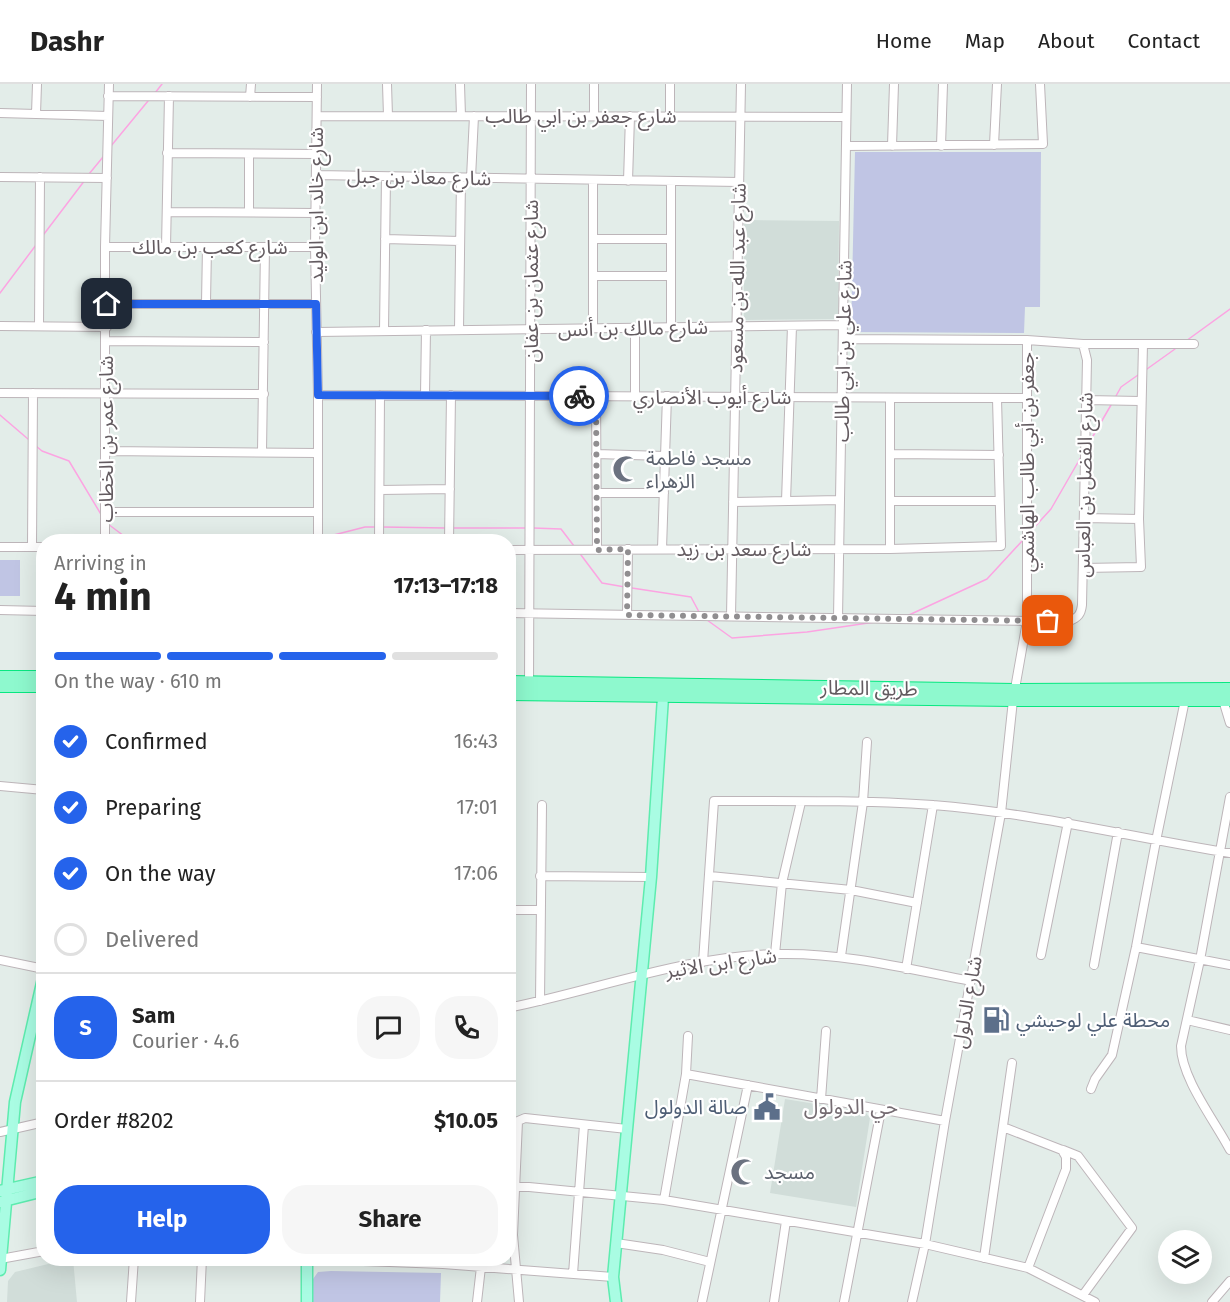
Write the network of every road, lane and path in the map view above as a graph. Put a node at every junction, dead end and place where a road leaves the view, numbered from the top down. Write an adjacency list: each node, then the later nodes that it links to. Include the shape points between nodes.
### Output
1 (37, 84): 21 (street)
2 (109, 84): 16 (street, شارع عمر بن الخطاب)
3 (250, 84): 18 (street)
4 (317, 84): 19 (street, شارع خالد ابن الوليد)
5 (387, 84): 24 (street)
6 (460, 84): 25 (street)
7 (531, 84): 27 (street, شارع عثمان بن عفان)
8 (594, 84): 28 (street)
9 (670, 84): 30 (street)
10 (741, 84): 31 (street, شارع عبد الله بن مسعود)
11 (847, 84): 32 (street, شارع علي بن ابي طالب)
12 (894, 84): 35 (street)
13 (943, 84): 36 (street)
14 (997, 84): 33 (street)
15 (1040, 84): 33 (street, via 1043,144)
16 (108, 96): 17 (street); 22 (street, شارع عمر بن الخطاب)
17 (169, 96): 18 (street); 37 (street)
18 (250, 97): 19 (street)
19 (317, 97): 23 (street, شارع خالد ابن الوليد)
20 (0, 113): 21 (street)
21 (36, 114): 22 (street)
22 (108, 116): 44 (street, شارع عمر بن الخطاب)
23 (316, 116): 24 (street, شارع جعفر بن ابي طالب); 39 (street, شارع خالد ابن الوليد)
24 (388, 116): 25 (street, شارع جعفر بن ابي طالب)
25 (461, 116): 26 (street, شارع جعفر بن ابي طالب)
26 (474, 116): 27 (street, شارع جعفر بن ابي طالب); 46 (street)
27 (531, 116): 28 (street, شارع جعفر بن ابي طالب); 47 (street, شارع عثمان بن عفان)
28 (594, 116): 29 (street, شارع جعفر بن ابي طالب)
29 (630, 116): 30 (street, شارع جعفر بن ابي طالب); 49 (street)
30 (670, 116): 31 (street, شارع جعفر بن ابي طالب)
31 (740, 117): 32 (street, شارع جعفر بن ابي طالب); 51 (street, شارع عبد الله بن مسعود)
32 (846, 117): 34 (street, شارع علي بن ابي طالب)
33 (994, 145): 36 (street)
34 (846, 146): 35 (street); 70 (street, شارع علي بن ابي طالب)
35 (892, 146): 36 (street)
36 (941, 146)
37 (167, 153): 38 (street); 52 (street)
38 (249, 154): 39 (street); 53 (street)
39 (316, 154): 40 (street, شارع خالد ابن الوليد)
40 (316, 176): 43 (street, شارع معاذ بن جبل); 54 (street, شارع خالد ابن الوليد)
41 (0, 177): 42 (street)
42 (40, 177): 44 (street); 72 (street)
43 (386, 177): 45 (street, شارع معاذ بن جبل); 55 (street)
44 (107, 178): 59 (street, شارع عمر بن الخطاب)
45 (461, 178): 46 (street, شارع معاذ بن جبل); 58 (street)
46 (471, 178): 47 (street, شارع معاذ بن جبل)
47 (531, 179): 48 (street, شارع معاذ بن جبل); 79 (street, شارع عثمان بن عفان)
48 (593, 180): 49 (street, شارع معاذ بن جبل); 56 (street)
49 (628, 181): 50 (street, شارع معاذ بن جبل)
50 (670, 181): 51 (street, شارع معاذ بن جبل); 57 (street)
51 (739, 182): 76 (street, شارع عبد الله بن مسعود)
52 (167, 212): 53 (street); 60 (street)
53 (249, 212): 54 (street)
54 (315, 213): 63 (street, شارع خالد ابن الوليد)
55 (385, 239): 58 (street); 82 (street)
56 (593, 239): 57 (street); 64 (street)
57 (671, 239): 65 (street)
58 (460, 241): 81 (street)
59 (105, 247): 60 (street, شارع كعب بن مالك); 68 (street, شارع عمر بن الخطاب)
60 (166, 247): 61 (street, شارع كعب بن مالك)
61 (207, 247): 62 (street, شارع كعب بن مالك); 66 (street)
62 (265, 247): 63 (street, شارع كعب بن مالك); 67 (street)
63 (315, 247): 69 (street, شارع خالد ابن الوليد)
64 (593, 276): 65 (street); 77 (street)
65 (671, 276): 75 (street)
66 (206, 303): 67 (street); 68 (street)
67 (265, 303): 69 (street); 87 (street)
68 (107, 304): 74 (street, شارع عمر بن الخطاب)
69 (316, 304): 83 (street, شارع خالد ابن الوليد)
70 (843, 325): 73 (street, شارع مالك بن أنس); 84 (street, شارع علي بن ابي طالب)
71 (0, 326): 72 (street)
72 (39, 326): 74 (street)
73 (792, 326): 76 (street, شارع مالك بن أنس); 104 (street)
74 (106, 327): 86 (street, شارع عمر بن الخطاب)
75 (671, 327): 76 (street, شارع مالك بن أنس); 78 (street, شارع مالك بن أنس)
76 (736, 327): 103 (street, شارع عبد الله بن مسعود)
77 (593, 328): 78 (street, شارع مالك بن أنس); 79 (street, شارع مالك بن أنس)
78 (635, 328): 101 (street)
79 (530, 329): 81 (street, شارع مالك بن أنس); 99 (street, شارع عثمان بن عفان)
80 (426, 330): 81 (street, شارع مالك بن أنس); 82 (street, شارع مالك بن أنس); 97 (street)
81 (459, 330)
82 (384, 331): 83 (street, شارع مالك بن أنس)
83 (316, 332): 95 (street, شارع خالد ابن الوليد)
84 (843, 339): 85 (street); 105 (street, شارع علي بن ابي طالب)
85 (1027, 340): 88 (street); 107 (street, جعفر بن أبي طالب الهاشمي)
86 (106, 341): 87 (street); 93 (street, شارع عمر بن الخطاب)
87 (264, 342): 94 (street)
88 (1083, 344): 89 (street); 109 (street, شارع الفضل بن العباس, via 1087,360)
89 (1143, 344): 90 (street); 110 (street)
90 (1194, 344)
91 (0, 393): 92 (street)
92 (33, 393): 93 (street); 136 (street)
93 (106, 394): 94 (street); 111 (street, شارع عمر بن الخطاب)
94 (264, 394): 112 (street)
95 (318, 395): 96 (street, شارع أيوب الأنصاري); 113 (street, شارع خالد ابن الوليد)
96 (380, 395): 97 (street, شارع أيوب الأنصاري); 119 (street)
97 (425, 395): 98 (street, شارع أيوب الأنصاري)
98 (451, 395): 99 (street, شارع أيوب الأنصاري); 118 (street)
99 (530, 396): 100 (street, شارع أيوب الأنصاري); 144 (street, شارع عثمان بن عفان)
100 (596, 396): 101 (street, شارع أيوب الأنصاري); 114 (street)
101 (635, 396): 102 (street, شارع أيوب الأنصاري)
102 (667, 396): 103 (street, شارع أيوب الأنصاري); 117 (street)
103 (735, 397): 104 (street, شارع أيوب الأنصاري); 126 (street, شارع عبد الله بن مسعود)
104 (789, 397): 105 (street, شارع أيوب الأنصاري); 123 (street)
105 (842, 398): 106 (street, شارع أيوب الأنصاري); 122 (street, شارع علي بن ابي طالب)
106 (890, 398): 108 (street, شارع أيوب الأنصاري); 115 (street)
107 (1027, 398): 108 (street, شارع أيوب الأنصاري); 154 (street, جعفر بن أبي طالب الهاشمي)
108 (997, 399): 116 (street)
109 (1086, 400): 110 (street); 129 (street, شارع الفضل بن العباس)
110 (1140, 401): 130 (street)
111 (106, 451): 112 (street); 127 (street, شارع عمر بن الخطاب)
112 (262, 452): 113 (street)
113 (317, 453): 128 (street, شارع خالد ابن الوليد)
114 (596, 454): 117 (street); 120 (street)
115 (891, 454): 116 (street); 124 (street)
116 (999, 454): 125 (street)
117 (665, 456): 121 (street)
118 (450, 489): 119 (street); 134 (street)
119 (380, 490): 133 (street)
120 (597, 493): 121 (street); 145 (street)
121 (664, 493): 139 (street)
122 (840, 500): 123 (street); 141 (street, شارع علي بن ابي طالب)
123 (786, 501): 126 (street)
124 (891, 501): 125 (street); 142 (street)
125 (999, 501): 142 (street, شارع سعد بن زيد, via 1001,546)
126 (733, 502): 140 (street, شارع عبد الله بن مسعود)
127 (106, 512): 128 (street); 131 (street, شارع عمر بن الخطاب)
128 (318, 512): 132 (street, شارع خالد ابن الوليد)
129 (1084, 518): 130 (street); 146 (street, شارع الفضل بن العباس)
130 (1139, 519): 146 (street, via 1141,567)
131 (105, 534)
132 (318, 534)
133 (379, 534)
134 (448, 534)
135 (0, 547): 136 (street)
136 (32, 547): 137 (street)
137 (36, 547)
138 (628, 549): 139 (street, شارع سعد بن زيد); 145 (street, شارع سعد بن زيد); 151 (street)
139 (662, 549): 140 (street, شارع سعد بن زيد)
140 (733, 549): 141 (street, شارع سعد بن زيد); 152 (street, شارع عبد الله بن مسعود)
141 (839, 549): 142 (street, شارع سعد بن زيد); 153 (street, شارع علي بن ابي طالب)
142 (890, 549)
143 (516, 550): 144 (street, شارع سعد بن زيد)
144 (530, 550): 145 (street, شارع سعد بن زيد); 150 (street, شارع عثمان بن عفان)
145 (597, 550)
146 (1083, 568): 154 (street, شارع الفضل بن العباس, via 1082,611 1075,619)
147 (0, 610): 148 (street)
148 (36, 611)
149 (516, 613): 150 (street)
150 (529, 613): 151 (street); 160 (street, شارع عثمان بن عفان)
151 (627, 615): 152 (street)
152 (731, 616): 153 (street)
153 (838, 618): 154 (street)
154 (1027, 621): 163 (street, جعفر بن أبي طالب الهاشمي)
155 (0, 677): 156 (highway)
156 (36, 677)
157 (516, 684): 160 (highway, طريق المطار)
158 (0, 686): 159 (highway)
159 (36, 686)
160 (529, 688): 162 (highway, طريق المطار); 163 (highway, طريق المطار); 165 (highway, طريق المطار)
161 (1230, 689): 164 (highway, طريق المطار)
162 (516, 691)
163 (1014, 695): 164 (highway, طريق المطار); 165 (highway, طريق المطار); 176 (street, شارع الدلول)
164 (1186, 695): 166 (highway, طريق المطار); 179 (street)
165 (663, 697): 184 (main road)
166 (1226, 700): 167 (street)
167 (1230, 723)
168 (867, 742): 173 (street)
169 (0, 786): 170 (street)
170 (36, 789)
171 (1230, 797): 180 (street)
172 (801, 802): 173 (street); 183 (street, via 714,801); 185 (street)
173 (863, 802): 175 (street); 186 (street)
174 (542, 805): 182 (street)
175 (933, 805): 176 (street); 187 (street)
176 (1001, 813): 177 (street); 202 (street, شارع الدلول)
177 (1068, 822): 178 (street); 193 (street)
178 (1118, 832): 179 (street); 197 (street)
179 (1156, 841): 180 (street); 190 (street)
180 (1220, 852): 181 (street); 195 (street)
181 (1230, 853)
182 (540, 876): 184 (street); 189 (street)
183 (710, 876): 185 (street); 196 (street)
184 (651, 877): 201 (main road)
185 (782, 883): 186 (street); 191 (street)
186 (851, 890): 187 (street); 192 (street)
187 (917, 903): 200 (street)
188 (516, 910): 189 (street)
189 (540, 910): 203 (street)
190 (1136, 947): 195 (street); 213 (street, via 1112,1055)
191 (775, 954): 192 (street, شارع ابن الاثير); 196 (street, شارع ابن الاثير)
192 (842, 956): 200 (street, شارع ابن الاثير)
193 (1041, 956)
194 (0, 960): 199 (street)
195 (1200, 960): 198 (street); 206 (street)
196 (703, 962): 201 (street, شارع ابن الاثير)
197 (1094, 965)
198 (1230, 965)
199 (36, 967)
200 (906, 969): 202 (street, شارع ابن الاثير)
201 (641, 976): 203 (street, شارع ابن الاثير); 221 (main road)
202 (971, 981): 216 (street, شارع الدلول)
203 (540, 1001): 204 (street, شارع ابن الاثير)
204 (516, 1006)
205 (36, 1007): 220 (main road, via 15,1102)
206 (1187, 1020): 207 (street); 223 (street, via 1181,1046 1186,1073)
207 (1230, 1030)
208 (826, 1031): 214 (street)
209 (688, 1036): 211 (street)
210 (1012, 1063): 219 (street)
211 (686, 1074): 212 (street); 233 (street)
212 (748, 1085): 214 (street); 234 (street)
213 (1091, 1089)
214 (821, 1099): 215 (street)
215 (881, 1110): 216 (street); 236 (street)
216 (945, 1121): 238 (street, شارع الدلول)
217 (36, 1124): 220 (street)
218 (584, 1125): 221 (street); 224 (street, via 525,1118 518,1121); 230 (street)
219 (1003, 1127): 225 (street); 240 (street)
220 (13, 1130): 222 (street); 231 (main road)
221 (627, 1130): 232 (main road)
222 (0, 1132)
223 (1227, 1136): 226 (street)
224 (516, 1139)
225 (1062, 1150): 249 (street, via 1066,1169); 255 (street, via 1077,1156 1132,1228)
226 (1230, 1150)
227 (36, 1183): 231 (main road)
228 (516, 1186): 230 (street)
229 (36, 1192): 231 (main road)
230 (579, 1192): 232 (street); 252 (street)
231 (4, 1195): 241 (main road)
232 (621, 1196): 233 (street); 237 (main road)
233 (664, 1200): 234 (street)
234 (722, 1209): 235 (street); 242 (street)
235 (786, 1221): 236 (street); 263 (street)
236 (857, 1234): 238 (street); 264 (street)
237 (616, 1243): 242 (street); 253 (main road)
238 (925, 1244): 240 (street); 265 (street, شارع الدلول)
239 (36, 1252): 241 (street)
240 (984, 1258): 249 (street)
241 (0, 1259): 251 (main road)
242 (710, 1262): 262 (street)
243 (133, 1266): 256 (street)
244 (202, 1266): 257 (street)
245 (307, 1266): 258 (main road)
246 (475, 1266): 248 (street)
247 (515, 1266): 250 (street)
248 (481, 1267): 250 (street); 259 (street)
249 (1029, 1268): 255 (street)
250 (515, 1269): 252 (street); 260 (street)
251 (0, 1270)
252 (573, 1274): 253 (street)
253 (613, 1277): 261 (main road)
254 (1230, 1281): 267 (street)
255 (1083, 1295): 266 (street)
256 (131, 1302)
257 (200, 1302)
258 (307, 1302)
259 (477, 1302)
260 (519, 1302)
261 (616, 1302)
262 (702, 1302)
263 (774, 1302)
264 (844, 1302)
265 (912, 1302)
266 (1095, 1302)
267 (1212, 1302)

